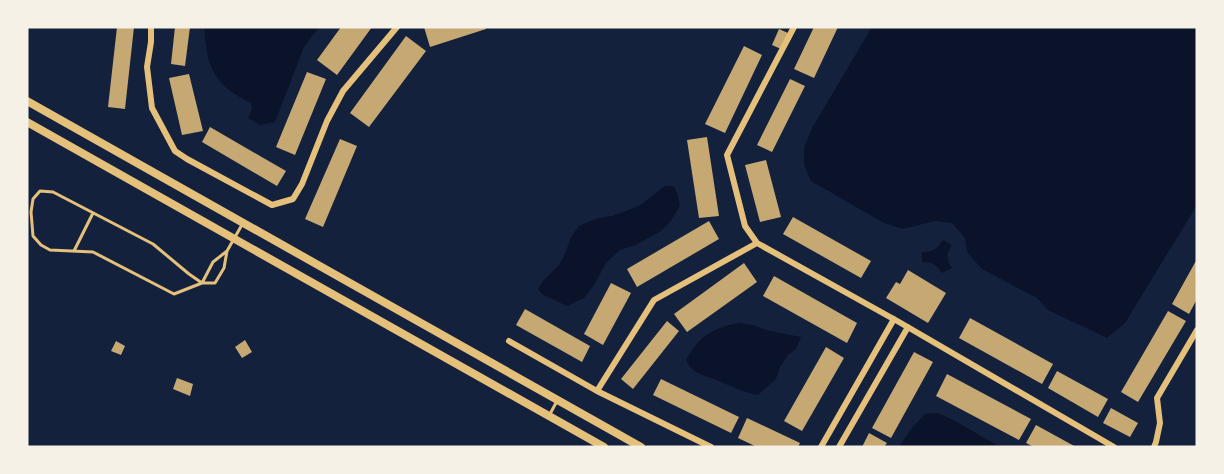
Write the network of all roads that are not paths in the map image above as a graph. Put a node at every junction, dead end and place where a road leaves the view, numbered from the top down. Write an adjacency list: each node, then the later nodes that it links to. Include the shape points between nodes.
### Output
1 (152, 27): 2 (street, via 147,67 152,108 175,151 272,205 293,199 343,91)
2 (397, 27)
3 (794, 27): 9 (street, via 727,155 745,226)
4 (30, 103): 7 (main road)
5 (27, 122): 8 (main road)
6 (93, 213): 10 (lane); 10 (lane, via 53,192 40,191 33,199 33,236 50,250); 12 (lane, via 153,244)
7 (244, 222): 8 (lane); 18 (main road)
8 (234, 239): 11 (lane); 19 (main road)
9 (757, 243): 13 (street); 17 (street, via 654,300)
10 (74, 251): 12 (lane, via 93,252 174,294)
11 (227, 251): 12 (lane, via 213,262); 12 (lane, via 224,268 215,283)
12 (202, 283)
13 (894, 319): 14 (street); 23 (street)
14 (908, 327): 24 (street); 25 (street)
15 (1197, 330): 26 (street, via 1157,398 1160,423)
16 (509, 341): 17 (street)
17 (597, 391): 22 (street)
18 (558, 400): 19 (lane); 21 (main road)
19 (548, 416): 20 (main road)
20 (604, 447)
21 (641, 447)
22 (711, 447)
23 (821, 447)
24 (839, 447)
25 (1114, 447)
26 (1154, 447)

